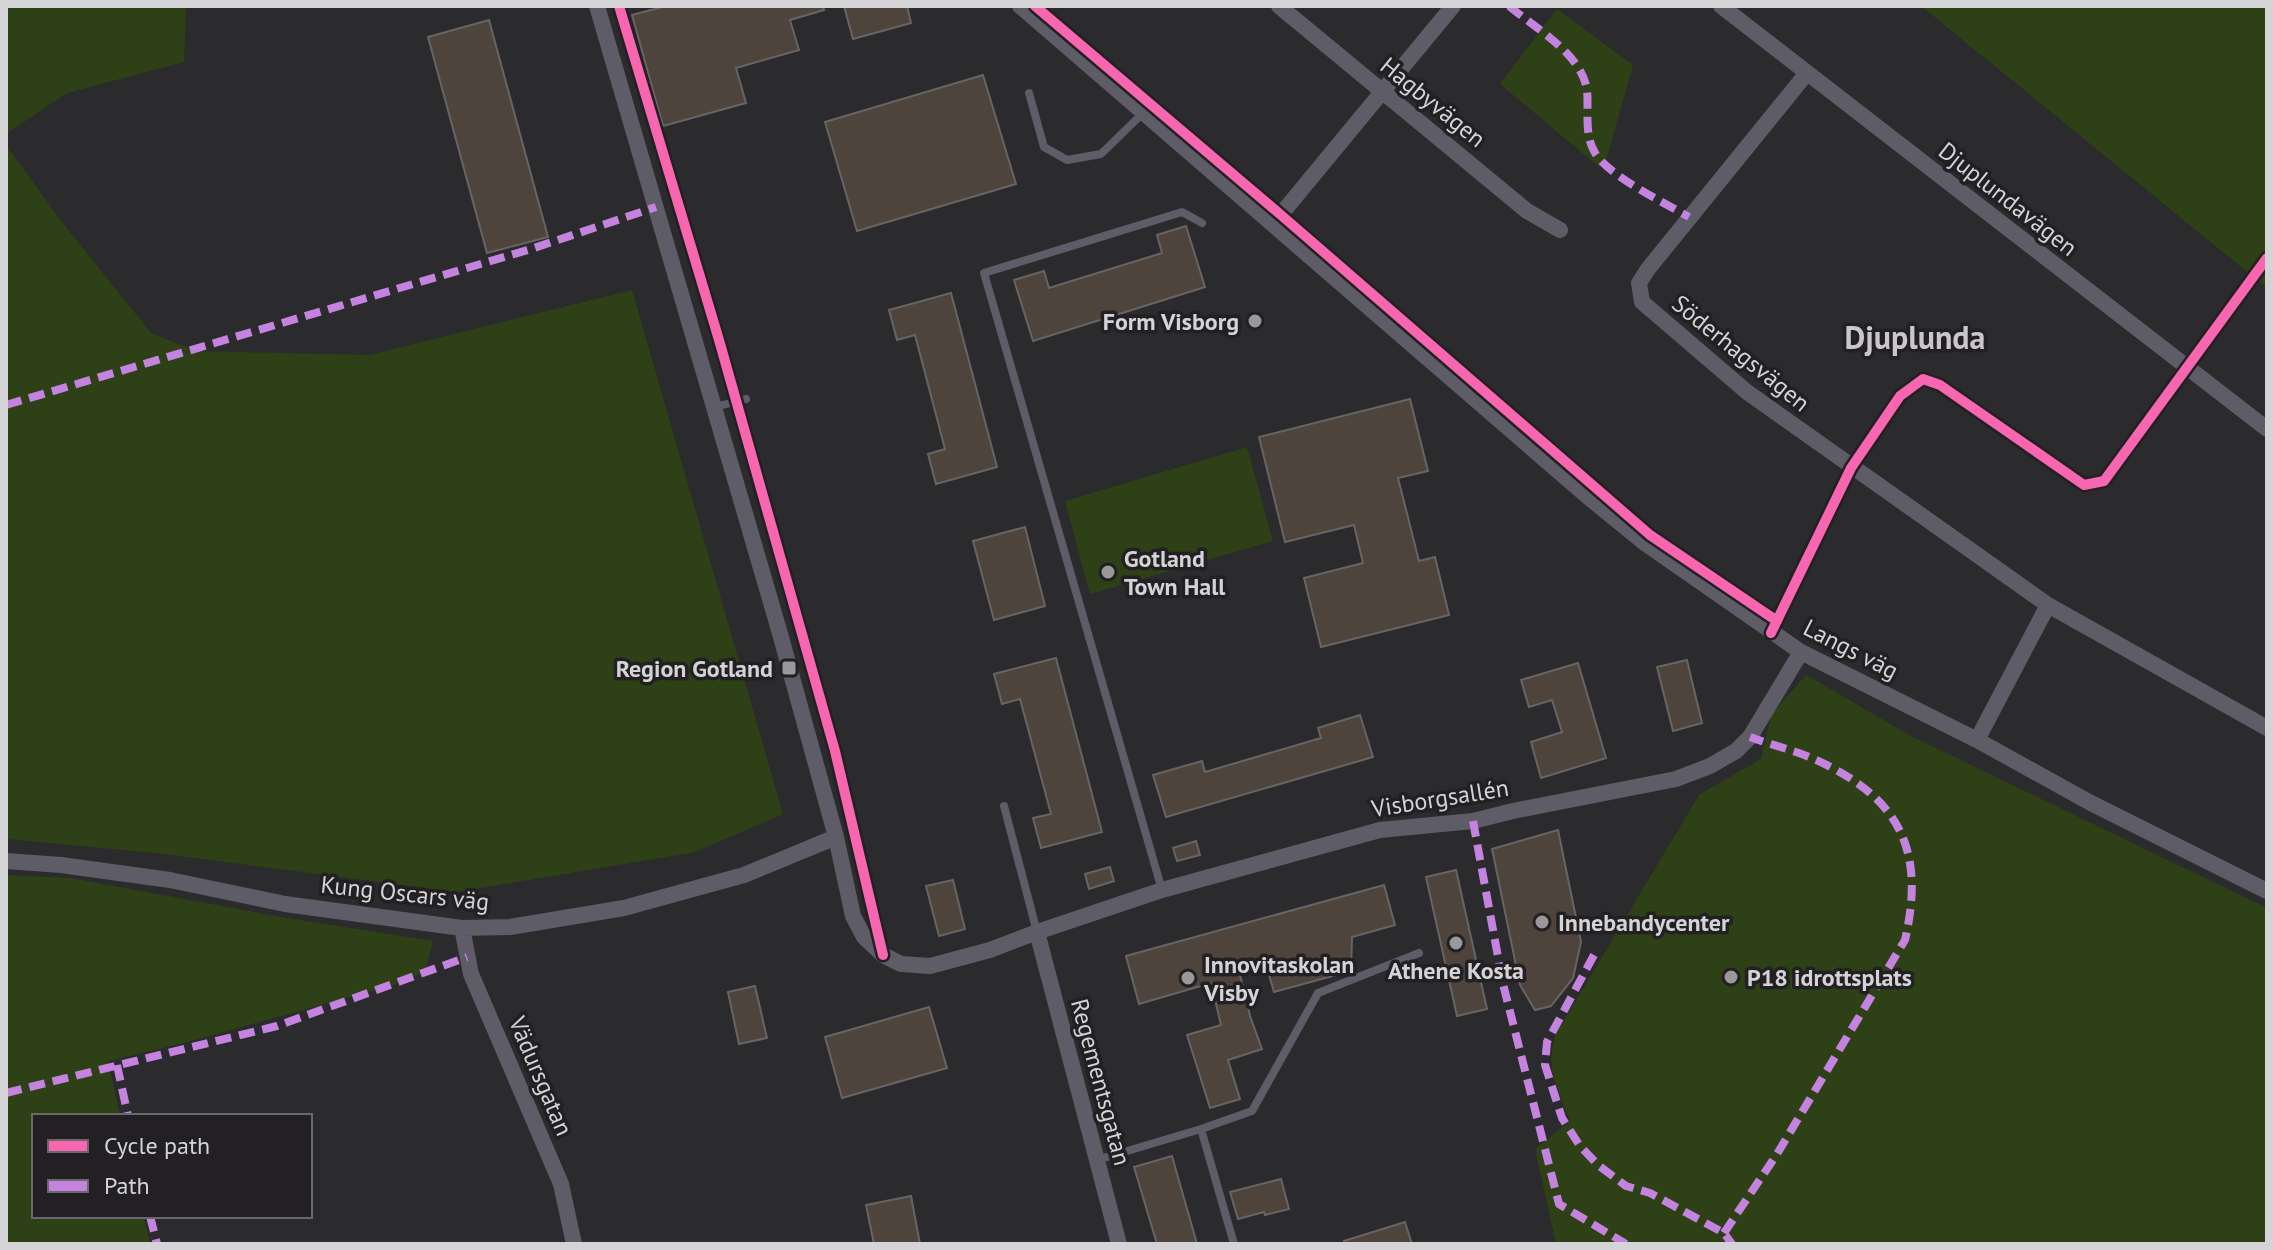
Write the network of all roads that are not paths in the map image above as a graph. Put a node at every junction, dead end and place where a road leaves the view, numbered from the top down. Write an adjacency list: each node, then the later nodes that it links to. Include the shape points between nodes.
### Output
1 (597, 6): 14 (street, Visborgsallén)
2 (1020, 6): 9 (street, Langs väg)
3 (1279, 6): 7 (street, Hagbyvägen)
4 (1453, 6): 7 (street)
5 (1721, 6): 6 (street, Djuplundavägen)
6 (1807, 73): 15 (street, Djuplundavägen); 16 (street, Söderhagsvägen, via 1648,269 1639,283 1642,302 1747,392)
7 (1383, 92): 11 (street); 12 (street, Hagbyvägen, via 1527,211)
8 (1029, 93): 9 (lane, via 1044,147 1067,160 1101,154)
9 (1144, 113): 11 (street, Langs väg)
10 (1202, 223): 23 (lane, via 1182,212 984,273)
11 (1273, 224): 17 (street, Langs väg, via 1646,544)
12 (1560, 230)
13 (746, 399): 14 (lane)
14 (714, 407): 21 (street, Visborgsallén)
15 (2267, 429)
16 (2048, 605): 18 (street, Söderhagsvägen); 19 (street)
17 (1801, 652): 19 (street, Langs väg); 23 (street, Visborgsallén, via 1750,737 1699,771 1473,821 1380,830)
18 (2267, 728)
19 (1977, 740): 24 (street, Langs väg)
20 (1004, 806): 26 (lane)
21 (836, 837): 25 (street, Kung Oscars väg, via 744,875 624,908 510,927); 26 (street, Visborgsallén, via 853,916 864,937 901,964 930,966)
22 (6, 861): 25 (street, Kung Oscars väg, via 170,880 285,904)
23 (1162, 890): 26 (street, Visborgsallén)
24 (2267, 891)
25 (462, 928): 30 (street, Vädursgatan, via 471,974 561,1184)
26 (1037, 932): 29 (street, Regementsgatan)
27 (1419, 953): 28 (lane, via 1318,993 1252,1111)
28 (1201, 1129): 29 (lane); 32 (lane)
29 (1097, 1160): 31 (street, Regementsgatan)
30 (574, 1244)
31 (1119, 1244)
32 (1234, 1244)

